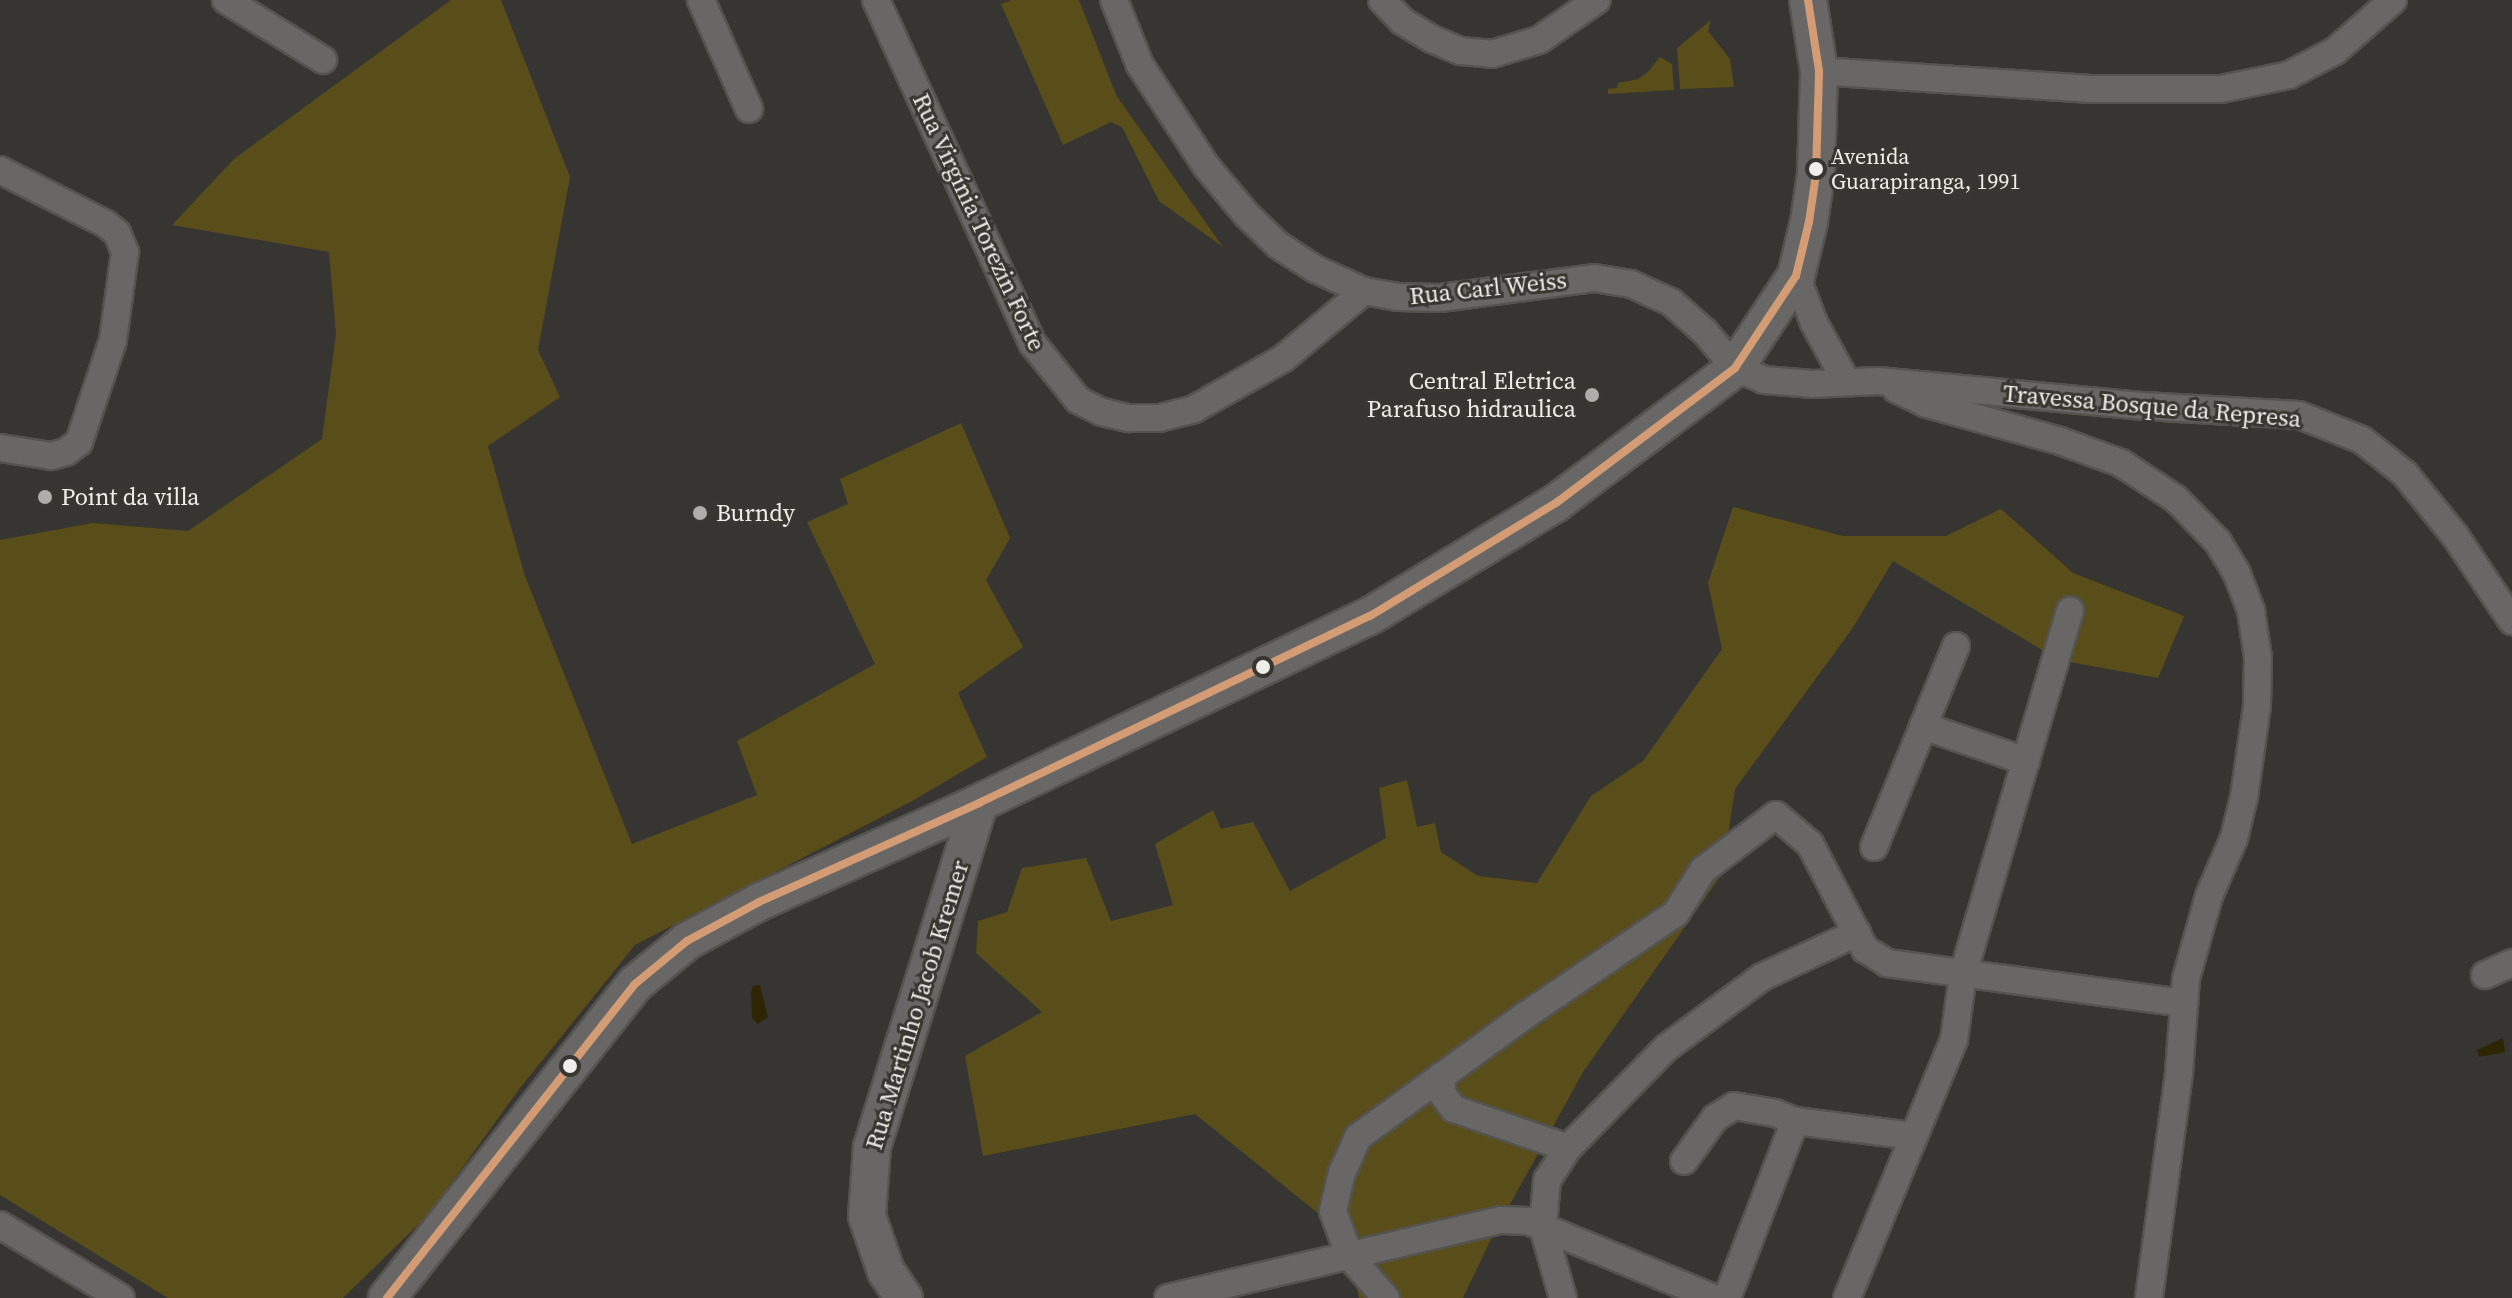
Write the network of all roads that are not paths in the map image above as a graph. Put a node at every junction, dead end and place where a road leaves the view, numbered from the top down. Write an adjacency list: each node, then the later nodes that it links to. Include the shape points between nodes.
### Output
1 (226, 0): 9 (street)
2 (701, 0): 11 (street)
3 (876, 0): 14 (street, Rua Virgínia Torezin Forte, via 1033,344 1078,400 1129,418 1159,418 1194,409 1284,358)
4 (1114, 0): 14 (street, Rua Carl Weiss, via 1140,65 1206,166 1247,215 1278,245)
5 (1382, 0): 6 (street, via 1402,21 1432,39 1460,51 1492,54 1539,40)
6 (1597, 0)
7 (1808, 0): 10 (main road)
8 (2393, 0): 10 (street, via 2335,51 2289,75 2221,89 2091,89)
9 (323, 60)
10 (1819, 71): 13 (main road, via 1816,174)
11 (749, 109)
12 (0, 170): 19 (street, via 106,224 117,233 125,252 113,340 79,442 51,456)
13 (1796, 276): 15 (main road); 16 (street)
14 (1364, 291): 15 (street, Rua Carl Weiss, via 1440,298 1594,278 1631,284 1671,302)
15 (1735, 368): 16 (street, Travessa Bosque da Represa, via 1764,380); 25 (main road, via 1556,503 1370,616)
16 (1846, 381): 17 (street, Travessa Bosque da Represa)
17 (1878, 381): 21 (street, Travessa Bosque da Represa, via 2299,415 2362,440 2405,474 2456,537); 31 (street, via 1927,404 2121,463 2176,499 2218,542 2237,574 2251,611 2258,658 2257,706 2234,838 2209,896)
18 (0, 428): 19 (street)
19 (13, 449)
20 (2070, 610): 24 (street)
21 (2512, 621)
22 (1956, 646): 23 (street)
23 (1923, 726): 24 (street); 26 (street)
24 (2026, 761): 29 (street)
25 (979, 803): 40 (main road, via 759,902 658,961 609,1015); 42 (main road, Rua Martinho Jacob Kremer, via 872,1147 867,1216 886,1271)
26 (1874, 847)
27 (1857, 933): 29 (street, via 1865,949 1887,963); 32 (street, via 1810,844 1776,815 1703,870 1676,913); 35 (street, via 1762,977 1666,1048)
28 (2512, 963): 30 (street)
29 (1963, 974): 31 (street); 34 (street, via 1954,1040)
30 (2485, 975)
31 (2184, 1003): 49 (street)
32 (1441, 1076): 35 (street, via 1443,1095 1454,1109); 39 (street, via 1358,1137 1333,1211)
33 (1795, 1121): 34 (street); 36 (street, via 1734,1106 1715,1118); 47 (street)
34 (1914, 1136): 48 (street)
35 (1568, 1148): 38 (street, via 1547,1180)
36 (1684, 1161)
37 (0, 1225): 41 (street)
38 (1543, 1227): 39 (street, via 1501,1220); 45 (street); 46 (street)
39 (1350, 1257): 43 (street); 44 (street)
40 (394, 1295)
41 (121, 1298)
42 (904, 1298)
43 (1168, 1298)
44 (1386, 1298)
45 (1563, 1298)
46 (1714, 1298)
47 (1727, 1298)
48 (1847, 1298)
49 (2149, 1298)

